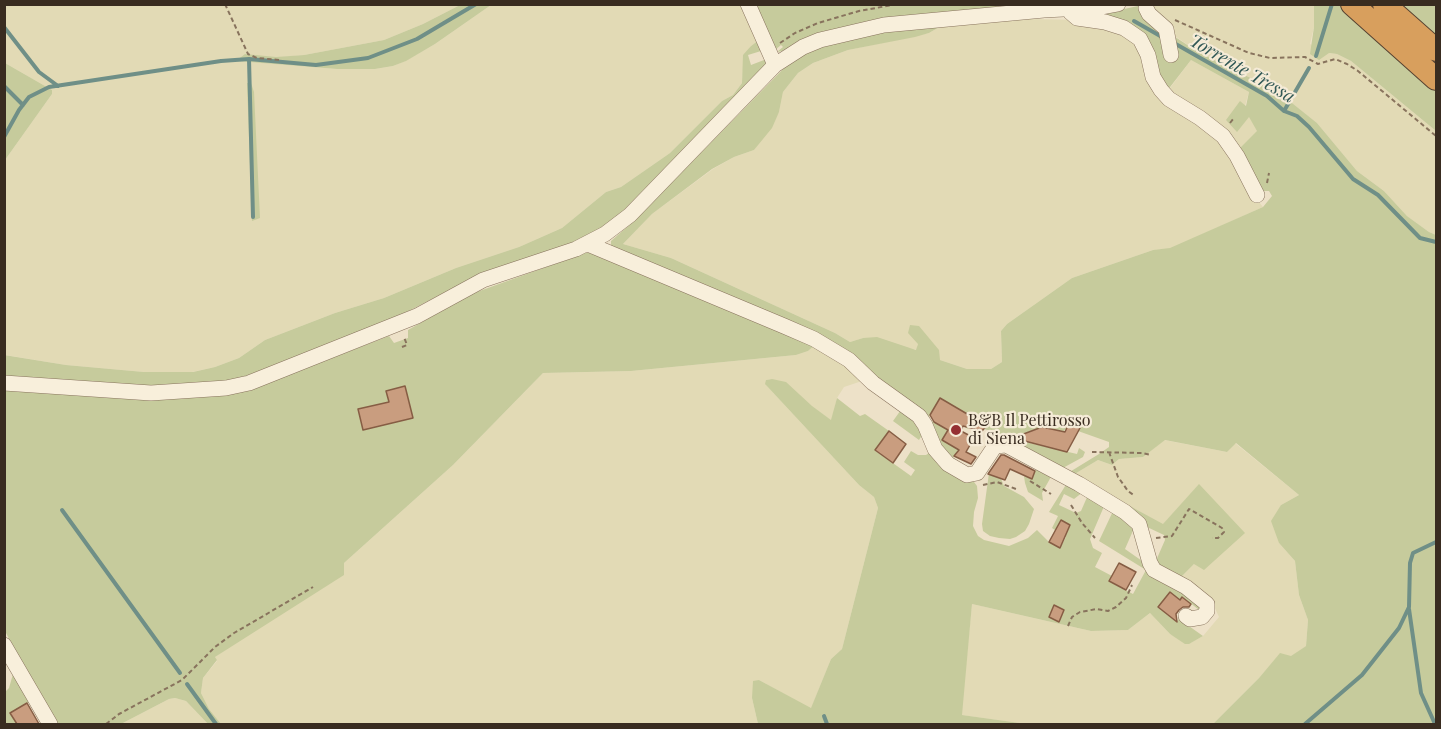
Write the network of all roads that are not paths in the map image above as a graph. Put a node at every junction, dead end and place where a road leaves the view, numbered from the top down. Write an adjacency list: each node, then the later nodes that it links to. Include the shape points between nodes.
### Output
1 (747, 4): 10 (street)
2 (1118, 4): 5 (street)
3 (1352, 4): 11 (highway)
4 (1384, 4): 9 (highway)
5 (1102, 6): 7 (street)
6 (1146, 8): 8 (street, via 1166,29)
7 (1067, 10): 10 (street, via 884,25 820,40); 12 (street, via 1077,18 1124,28 1140,39 1156,84 1168,99 1223,136)
8 (1170, 47)
9 (1437, 50)
10 (775, 65): 13 (street, via 630,215)
11 (1437, 79)
12 (1257, 195)
13 (588, 244): 14 (street, via 483,280 395,326 249,383 151,393); 15 (street, via 814,339 849,360 919,416 935,449 948,464 967,475 977,472 995,446 1006,445 1125,512 1139,524 1154,570 1208,604 1203,617)
14 (4, 383)
15 (1186, 616)
16 (4, 645): 17 (street)
17 (50, 724)

